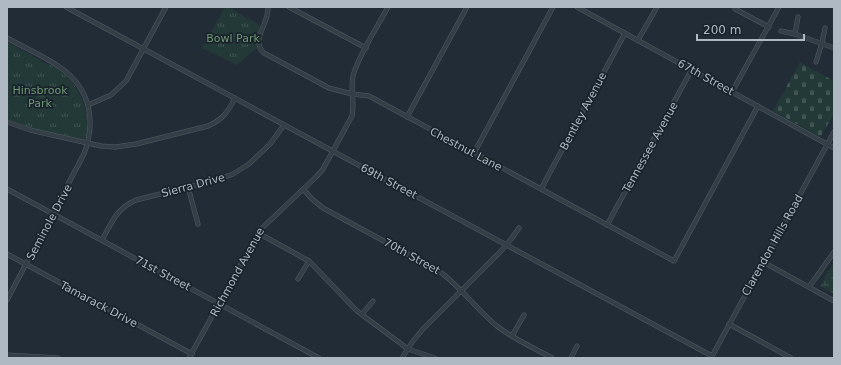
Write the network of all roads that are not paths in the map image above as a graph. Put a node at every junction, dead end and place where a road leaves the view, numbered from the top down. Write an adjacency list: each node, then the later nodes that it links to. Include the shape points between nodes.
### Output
1 (66, 7): 23 (street, 69th Street)
2 (166, 7): 23 (street)
3 (268, 7): 27 (street, Chestnut Lane, via 258,44 264,53 334,90)
4 (289, 7): 21 (street)
5 (388, 7): 21 (street, Richmond Avenue)
6 (467, 7): 31 (street)
7 (553, 7): 39 (street)
8 (577, 7): 16 (street, 67th Street)
9 (657, 7): 19 (street)
10 (779, 7): 13 (street)
11 (736, 9): 13 (street)
12 (798, 17): 17 (street)
13 (769, 27): 26 (street)
14 (825, 28): 20 (street)
15 (781, 31): 17 (street)
16 (625, 33): 19 (street, 67th Street); 43 (street, Bentley Avenue)
17 (795, 34): 20 (street)
18 (7, 38): 29 (street, Seminole Drive, via 66,72 79,87)
19 (638, 40): 25 (street, 67th Street)
20 (822, 43): 22 (street); 24 (street)
21 (366, 48): 27 (street, Richmond Avenue, via 354,74)
22 (834, 48)
23 (144, 49): 28 (street, 69th Street); 29 (street, via 122,85 111,95)
24 (816, 62)
25 (692, 69): 26 (street, 67th Street); 46 (street, Tennessee Avenue)
26 (732, 92): 30 (street, 67th Street)
27 (352, 94): 31 (street, Chestnut Lane, via 367,96); 38 (street, Richmond Avenue, via 352,116)
28 (235, 98): 33 (street, 69th Street); 35 (street, via 224,117 208,126 126,146 108,147)
29 (88, 105): 35 (street, Seminole Drive, via 91,125)
30 (758, 106): 36 (street, 67th Street); 46 (street, Chestnut Lane, via 674,261)
31 (407, 117): 39 (street, Chestnut Lane)
32 (7, 122): 35 (street)
33 (284, 124): 38 (street, 69th Street); 40 (street, Sierra Drive, via 270,144 243,168 224,178)
34 (834, 132): 36 (street, Clarendon Hills Road)
35 (88, 143): 44 (street, Seminole Drive)
36 (827, 145): 37 (street, 67th Street); 54 (street, Clarendon Hills Road)
37 (834, 148)
38 (333, 151): 42 (street, Richmond Avenue, via 318,175); 50 (street, 69th Street)
39 (474, 153): 43 (street, Chestnut Lane)
40 (188, 187): 45 (street); 49 (street, Sierra Drive, via 136,200 125,206 116,215)
41 (7, 189): 44 (street, 71st Street)
42 (303, 189): 48 (street, Richmond Avenue); 58 (street, 70th Street, via 323,208 433,267)
43 (541, 189): 46 (street, Chestnut Lane)
44 (53, 214): 49 (street, 71st Street); 55 (street, Seminole Drive)
45 (198, 224)
46 (607, 225)
47 (519, 228): 50 (street)
48 (258, 233): 53 (street); 62 (street, Richmond Avenue)
49 (102, 240): 62 (street, 71st Street)
50 (506, 245): 58 (street); 71 (street, 69th Street)
51 (834, 252): 57 (street)
52 (7, 254): 55 (street, Tamarack Drive)
53 (309, 261): 56 (street); 63 (street)
54 (763, 262): 57 (street); 65 (street, Clarendon Hills Road)
55 (26, 264): 59 (street, Seminole Drive); 70 (street, Tamarack Drive)
56 (298, 279)
57 (809, 287): 61 (street)
58 (461, 290): 66 (street, 70th Street, via 497,326); 68 (street, via 423,329)
59 (7, 300)
60 (374, 301): 63 (street)
61 (834, 301)
62 (219, 304): 70 (street, Richmond Avenue); 73 (street, 71st Street)
63 (362, 314): 68 (street)
64 (524, 315): 66 (street)
65 (729, 324): 71 (street, Clarendon Hills Road); 78 (street)
66 (512, 336): 76 (street, 70th Street)
67 (577, 346): 77 (street)
68 (408, 349): 74 (street); 75 (street)
69 (7, 355): 72 (street)
70 (191, 356)
71 (711, 357)
72 (58, 358)
73 (319, 358)
74 (402, 358)
75 (435, 358)
76 (552, 358)
77 (570, 358)
78 (791, 358)

